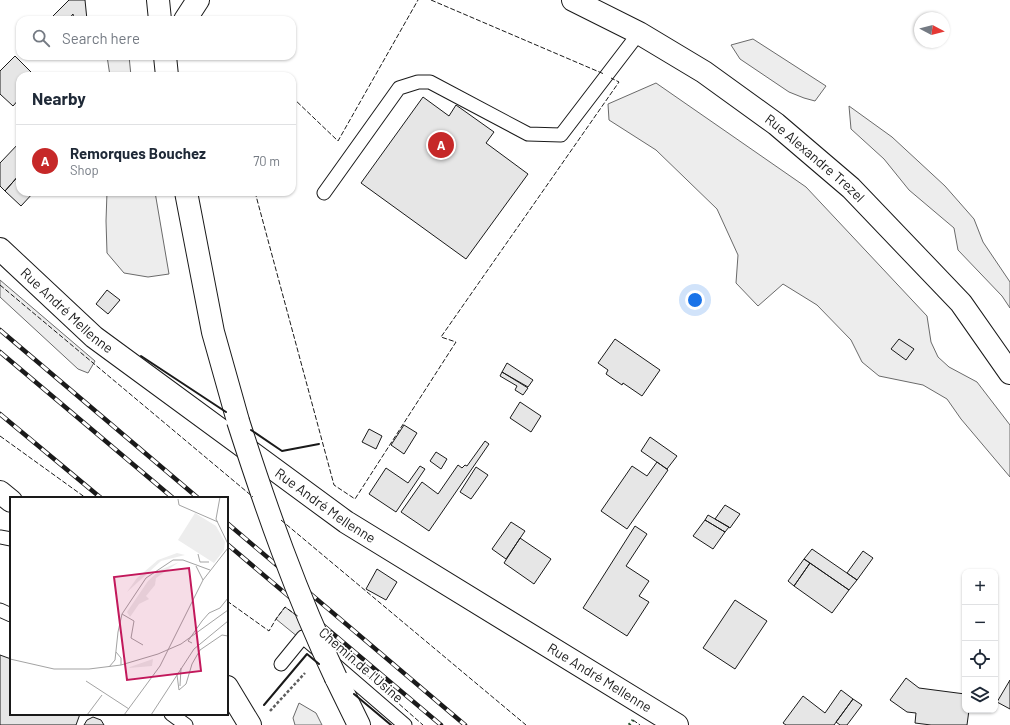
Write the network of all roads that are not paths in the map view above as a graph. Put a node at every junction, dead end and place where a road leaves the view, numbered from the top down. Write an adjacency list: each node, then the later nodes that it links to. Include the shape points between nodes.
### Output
1 (158, 0): 4 (street)
2 (198, 0): 5 (street)
3 (573, 0): 6 (street, Rue Alexandre Trezel)
4 (160, 16)
5 (188, 16)
6 (639, 33): 9 (lane, via 561,135 528,134 430,82 418,82 400,88); 12 (street, Rue Alexandre Trezel, via 704,72 776,124 851,188 961,303)
7 (165, 60): 8 (street)
8 (167, 72)
9 (324, 194)
10 (187, 196): 24 (street, bridge, via 213,332 265,505 285,560)
11 (0, 249): 26 (street, Rue André Mellenne, via 94,337 346,522)
12 (1010, 373)
13 (0, 492): 14 (street)
14 (10, 501)
15 (0, 537): 16 (lane)
16 (10, 539)
17 (0, 610): 18 (lane)
18 (10, 614)
19 (281, 664): 25 (lane, Chemin de l'Usine, via 303,637)
20 (228, 690): 23 (street)
21 (172, 715): 22 (lane)
22 (186, 725)
23 (250, 725)
24 (359, 725)
25 (405, 725)
26 (677, 725)

